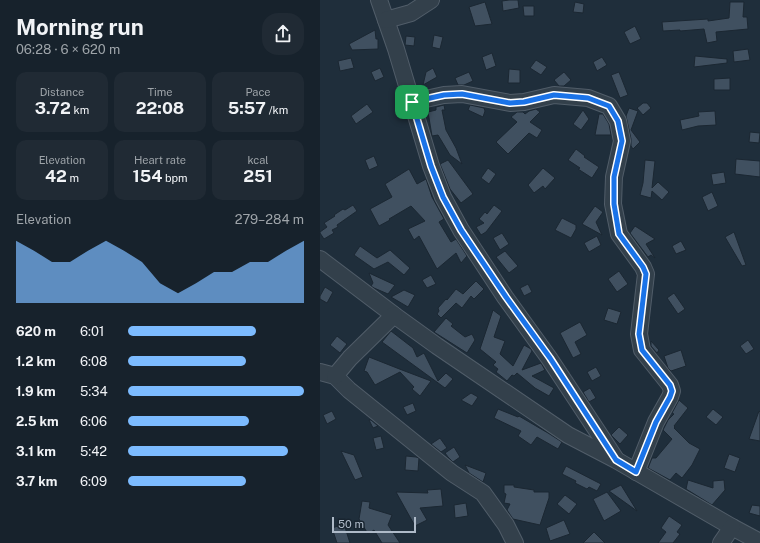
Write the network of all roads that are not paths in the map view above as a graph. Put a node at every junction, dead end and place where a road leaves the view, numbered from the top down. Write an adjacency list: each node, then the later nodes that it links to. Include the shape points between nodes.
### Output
1 (379, 0): 3 (street)
2 (431, 0): 3 (street, via 410,13)
3 (386, 20): 4 (street)
4 (412, 102): 8 (street, via 431,166 443,197 461,230 550,358); 9 (street, via 462,94 510,103 554,95 588,98 609,106 618,121 622,141 614,177 614,204 619,234 646,274 640,343 642,350 672,391 656,422)
5 (320, 258): 6 (street)
6 (394, 315): 7 (street, via 350,358); 8 (street, via 568,435)
7 (328, 374): 12 (street, via 452,473 483,493 506,525)
8 (616, 460): 9 (street)
9 (636, 472): 10 (street)
10 (732, 527): 11 (street); 13 (street)
11 (760, 542)
12 (515, 543)
13 (721, 543)

